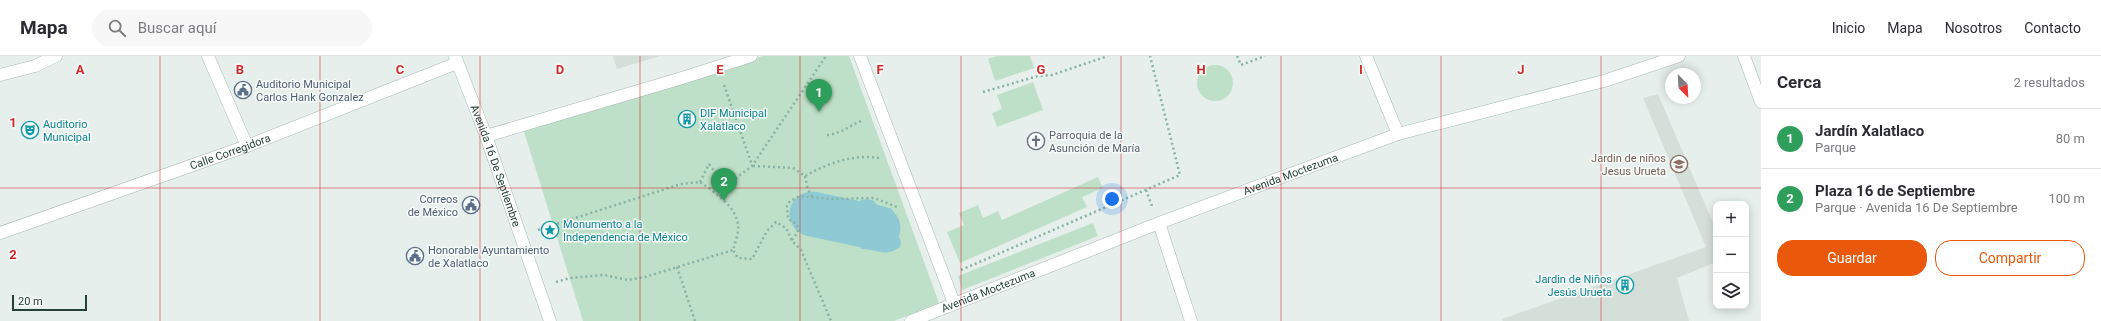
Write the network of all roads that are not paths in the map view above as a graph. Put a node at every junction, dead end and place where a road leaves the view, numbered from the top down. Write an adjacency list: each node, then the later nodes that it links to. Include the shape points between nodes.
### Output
1 (56, 56): 9 (street, via 35,66)
2 (208, 56): 13 (street)
3 (751, 56): 12 (street)
4 (860, 56): 16 (street)
5 (1366, 56): 11 (street)
6 (1679, 56): 11 (street, Avenida Moctezuma, via 1604,80)
7 (1744, 56): 10 (street)
8 (456, 60): 12 (street, Avenida 16 De Septiembre); 13 (street, Calle Corregidora)
9 (0, 75)
10 (1761, 102)
11 (1398, 134): 14 (street, Avenida Moctezuma)
12 (486, 136): 17 (street, Avenida 16 De Septiembre)
13 (247, 146): 15 (street, Calle Corregidora)
14 (1159, 223): 16 (street, Avenida Moctezuma); 19 (street)
15 (0, 233)
16 (954, 303): 18 (street, Avenida Moctezuma)
17 (550, 321)
18 (911, 321)
19 (1191, 321)

